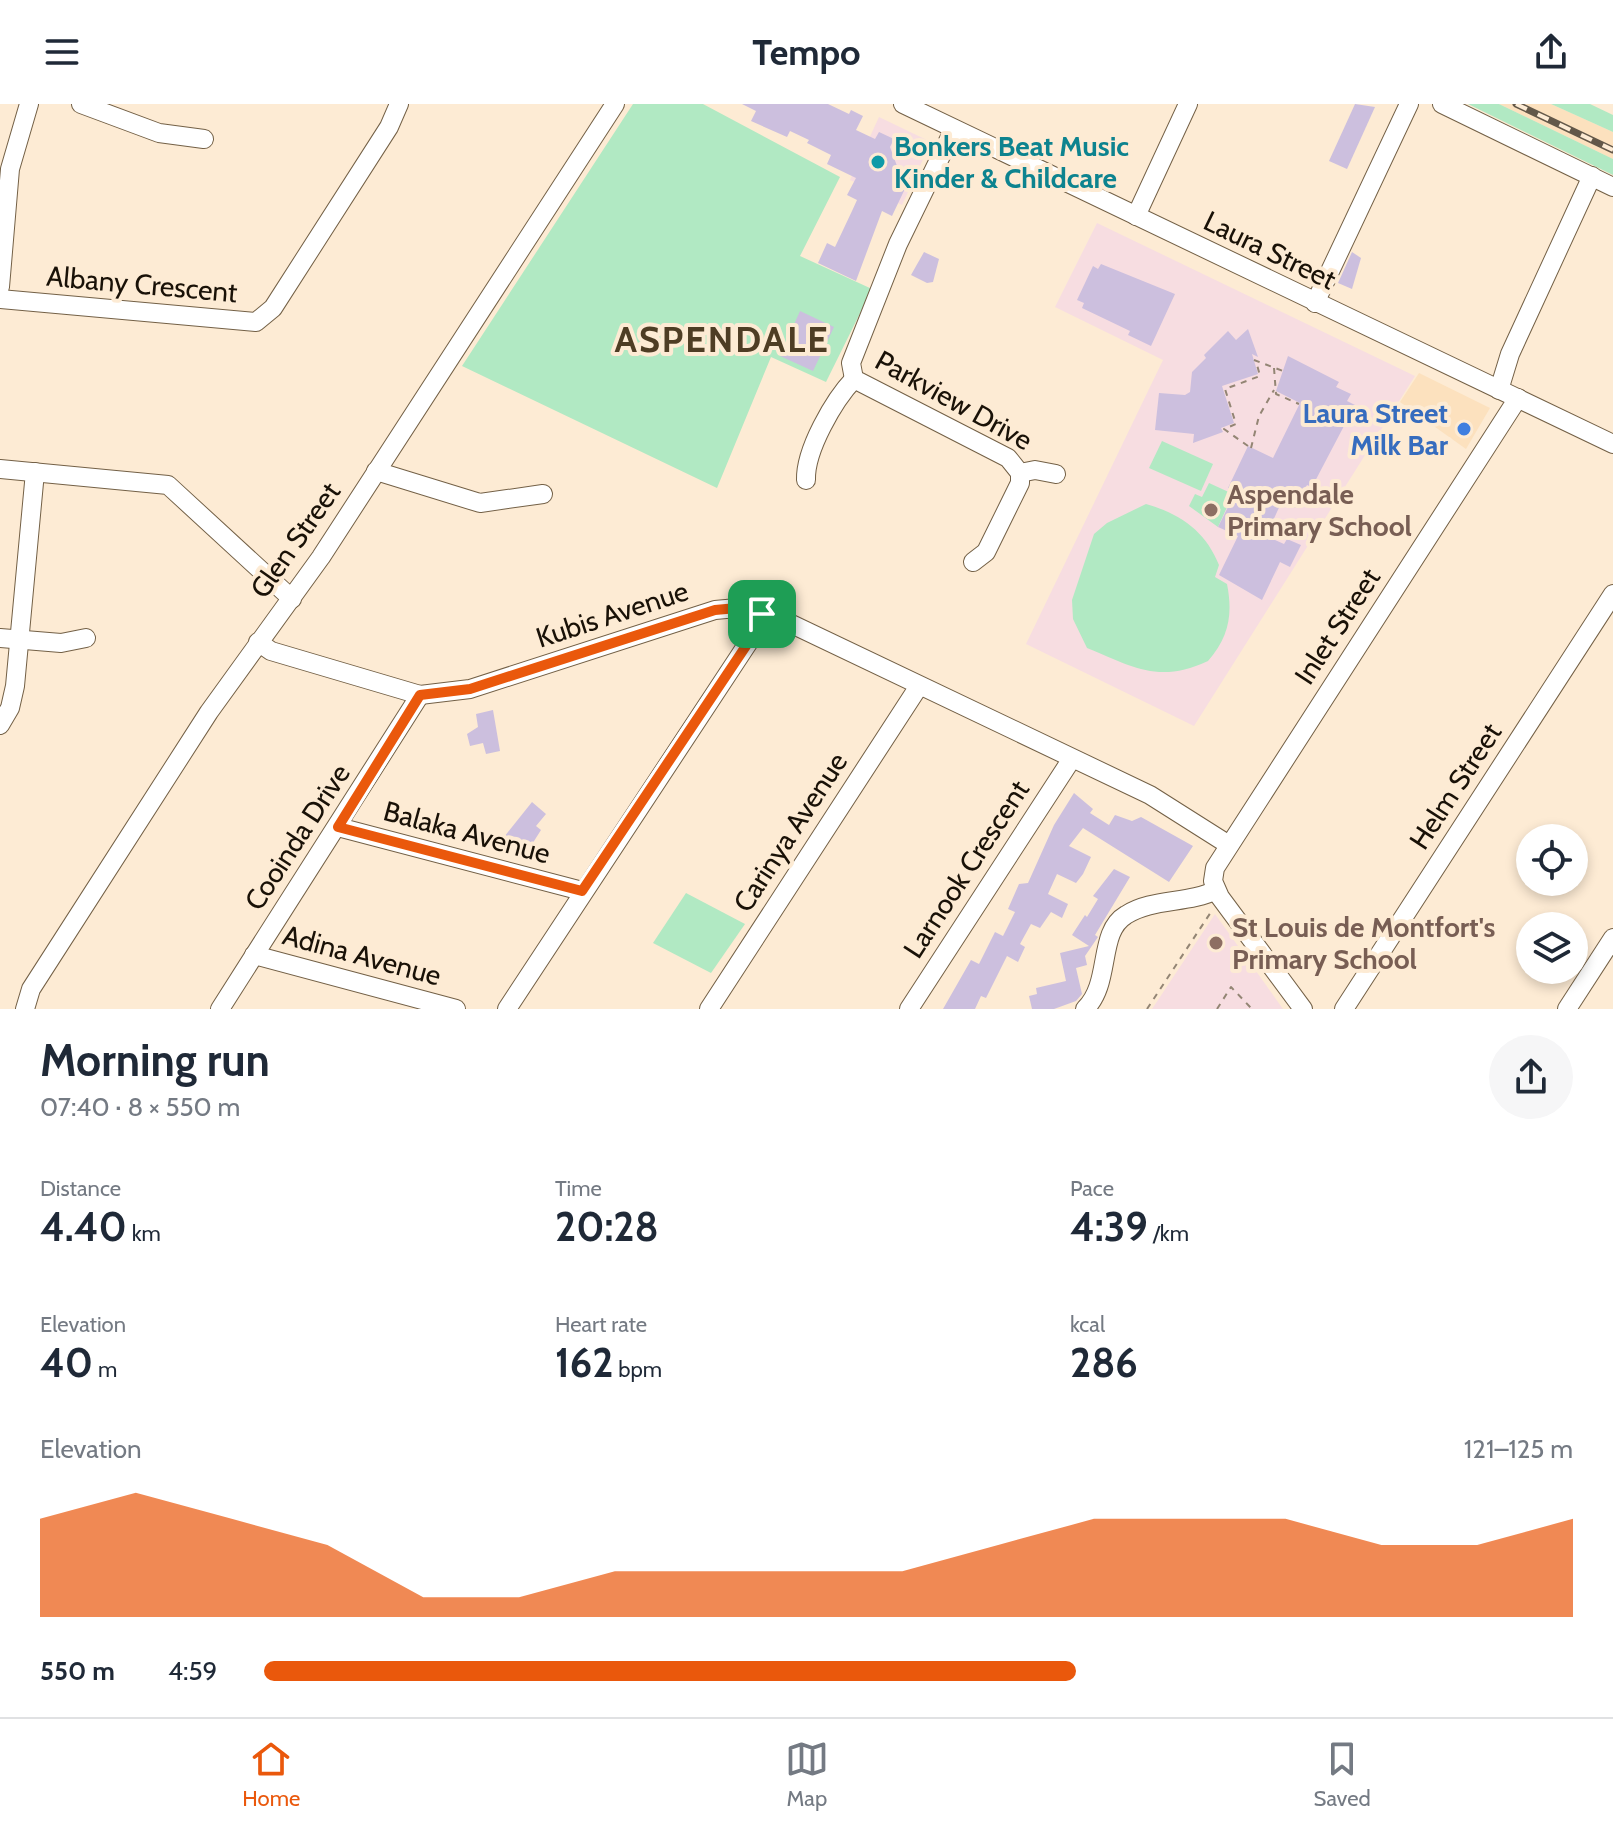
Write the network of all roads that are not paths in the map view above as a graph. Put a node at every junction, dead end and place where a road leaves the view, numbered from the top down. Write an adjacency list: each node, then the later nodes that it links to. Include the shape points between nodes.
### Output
1 (29, 104): 14 (street, via 10,169)
2 (81, 104): 10 (street, via 159,133)
3 (399, 104): 15 (street, Albany Crescent, via 273,308 256,322)
4 (615, 104): 22 (street, Glen Street)
5 (903, 104): 9 (street, Laura Street)
6 (1188, 104): 13 (street)
7 (1409, 104): 16 (street)
8 (1442, 104): 11 (street)
9 (954, 129): 13 (street, Laura Street); 17 (street, Parkview Drive, via 898,244 851,363)
10 (204, 139)
11 (1592, 176): 12 (street); 18 (street)
12 (1613, 187)
13 (1136, 216): 16 (street, Laura Street)
14 (0, 287)
15 (0, 299)
16 (1315, 303): 18 (street, Laura Street)
17 (854, 379): 24 (street, Parkview Drive, via 1008,458); 26 (street, via 833,405 805,466)
18 (1494, 387): 19 (street, Laura Street)
19 (1518, 398): 20 (street, Laura Street); 43 (street, Inlet Street)
20 (1613, 444)
21 (0, 469): 23 (street)
22 (376, 471): 27 (street, via 480,503); 30 (street, Glen Street)
23 (35, 472): 30 (street, via 168,485); 35 (street)
24 (1020, 473): 25 (street, Parkview Drive); 28 (street, via 986,552)
25 (1056, 474)
26 (806, 480)
27 (543, 494)
28 (973, 562)
29 (1613, 594): 56 (street, Helm Street)
30 (292, 599): 36 (street, Glen Street)
31 (742, 609): 32 (street, Kubis Avenue); 37 (street); 39 (street, Kubis Avenue, via 715,610 470,689)
32 (762, 614): 37 (street); 38 (street, Kubis Avenue)
33 (0, 638): 35 (street)
34 (86, 638): 35 (street, via 61,643)
35 (20, 640): 40 (street, via 10,708)
36 (258, 642): 39 (street, Kubis Avenue, via 271,651); 48 (street, Glen Street, via 31,989)
37 (741, 652): 45 (street)
38 (919, 686): 41 (street, Kubis Avenue); 52 (street, Carinya Avenue)
39 (420, 695): 42 (street, Cooinda Drive)
40 (0, 725)
41 (1071, 760): 43 (street, Kubis Avenue, via 1150,795); 53 (street, Larnook Crescent)
42 (338, 827): 45 (street, Balaka Avenue); 47 (street, Cooinda Drive)
43 (1229, 845): 44 (street, Inlet Street)
44 (1217, 888): 54 (street, via 1129,913 1116,923 1097,992); 55 (street)
45 (582, 891): 51 (street)
46 (1613, 938): 57 (street)
47 (254, 955): 49 (street, Cooinda Drive); 50 (street, Adina Avenue)
48 (25, 1009)
49 (220, 1009)
50 (456, 1009)
51 (507, 1009)
52 (709, 1009)
53 (909, 1009)
54 (1085, 1009)
55 (1303, 1009)
56 (1344, 1009)
57 (1567, 1009)

